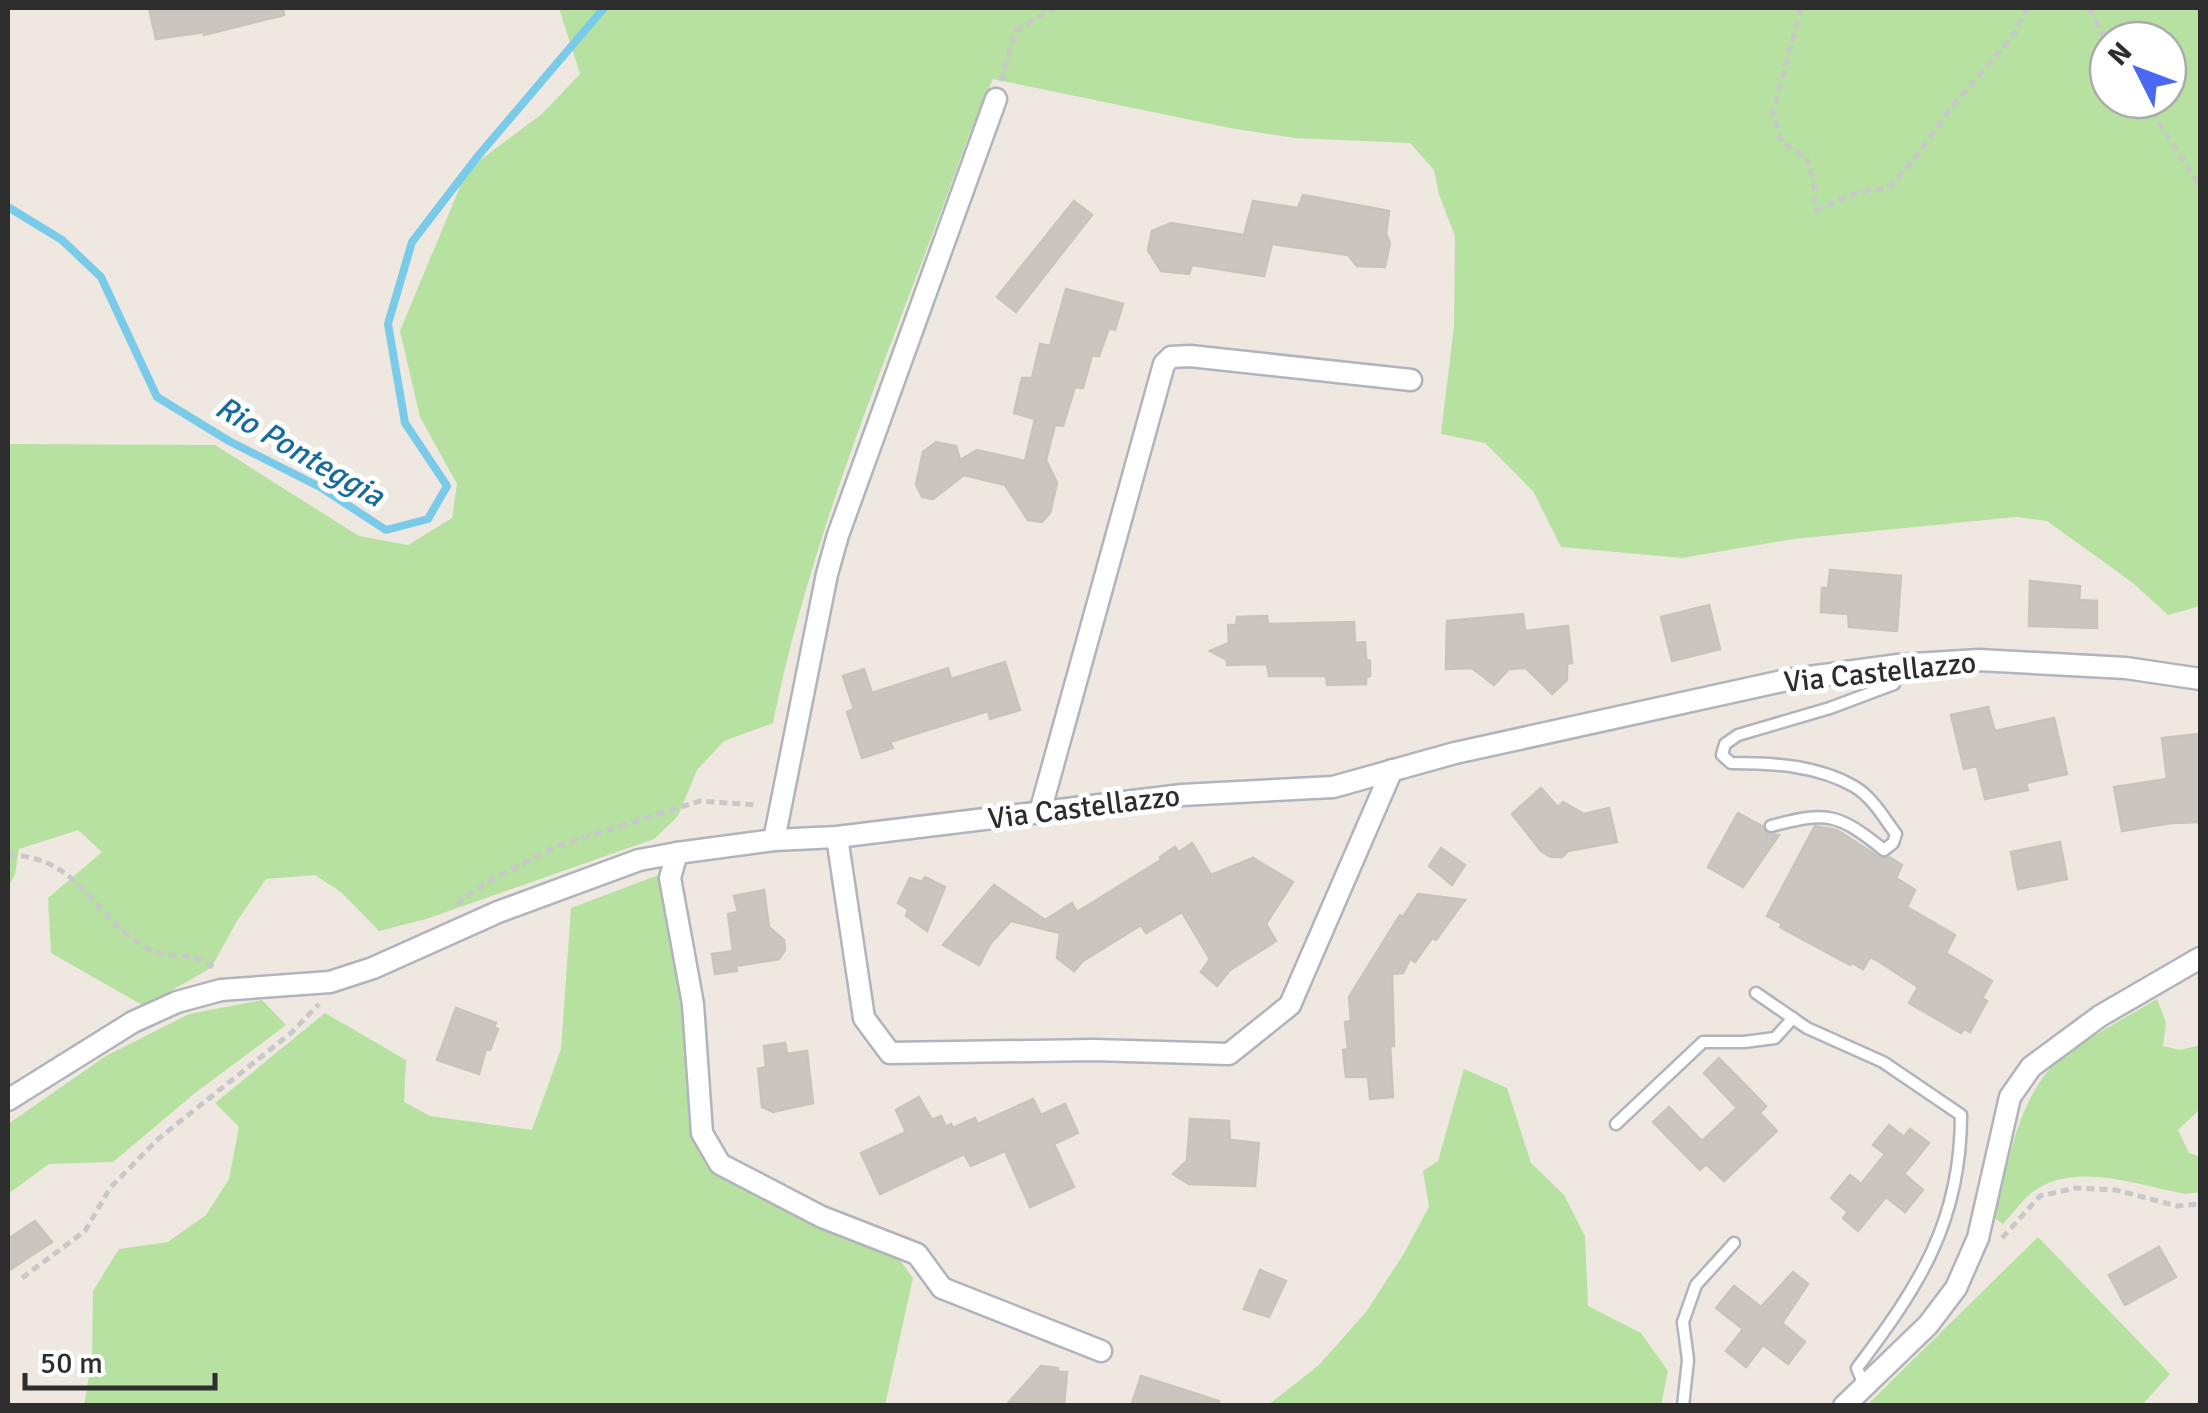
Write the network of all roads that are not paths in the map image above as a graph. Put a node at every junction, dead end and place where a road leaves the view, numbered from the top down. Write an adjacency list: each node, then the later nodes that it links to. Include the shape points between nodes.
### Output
1 (996, 99): 9 (street, via 838,535)
2 (1410, 380): 6 (street, via 1190,356 1164,364)
3 (1898, 665): 4 (street, Via Castellazzo, via 1978,660); 5 (street, Via Castellazzo, via 1787,680); 7 (lane, via 1894,684 1738,735 1722,755 1731,763 1807,769 1855,787 1896,834 1894,843 1884,850 1842,822 1816,814)
4 (2200, 679)
5 (1392, 770): 6 (street, Via Castellazzo, via 1333,786); 8 (street, via 1290,1005 1229,1054 890,1053 864,1018)
6 (1040, 812): 8 (street, Via Castellazzo)
7 (1771, 826)
8 (837, 838): 9 (street, Via Castellazzo)
9 (774, 840): 10 (street, Via Castellazzo)
10 (677, 852): 14 (street, Via Castellazzo, via 498,912 330,982 221,990 177,1002); 17 (street, via 670,878 693,1004 702,1134 720,1164 822,1217 917,1254 942,1288)
11 (2200, 958): 18 (street, via 2100,1016 2031,1068 2010,1097 1978,1238 1956,1288 1928,1325)
12 (1756, 993): 13 (lane)
13 (1793, 1018): 15 (lane, via 1774,1038 1703,1042); 18 (lane, via 1883,1062 1961,1116 1952,1204 1932,1258 1857,1368)
14 (8, 1100)
15 (1616, 1124)
16 (1734, 1243): 19 (lane, via 1696,1285 1683,1322)
17 (1100, 1350)
18 (1864, 1385): 20 (street)
19 (1683, 1406)
20 (1844, 1406)

